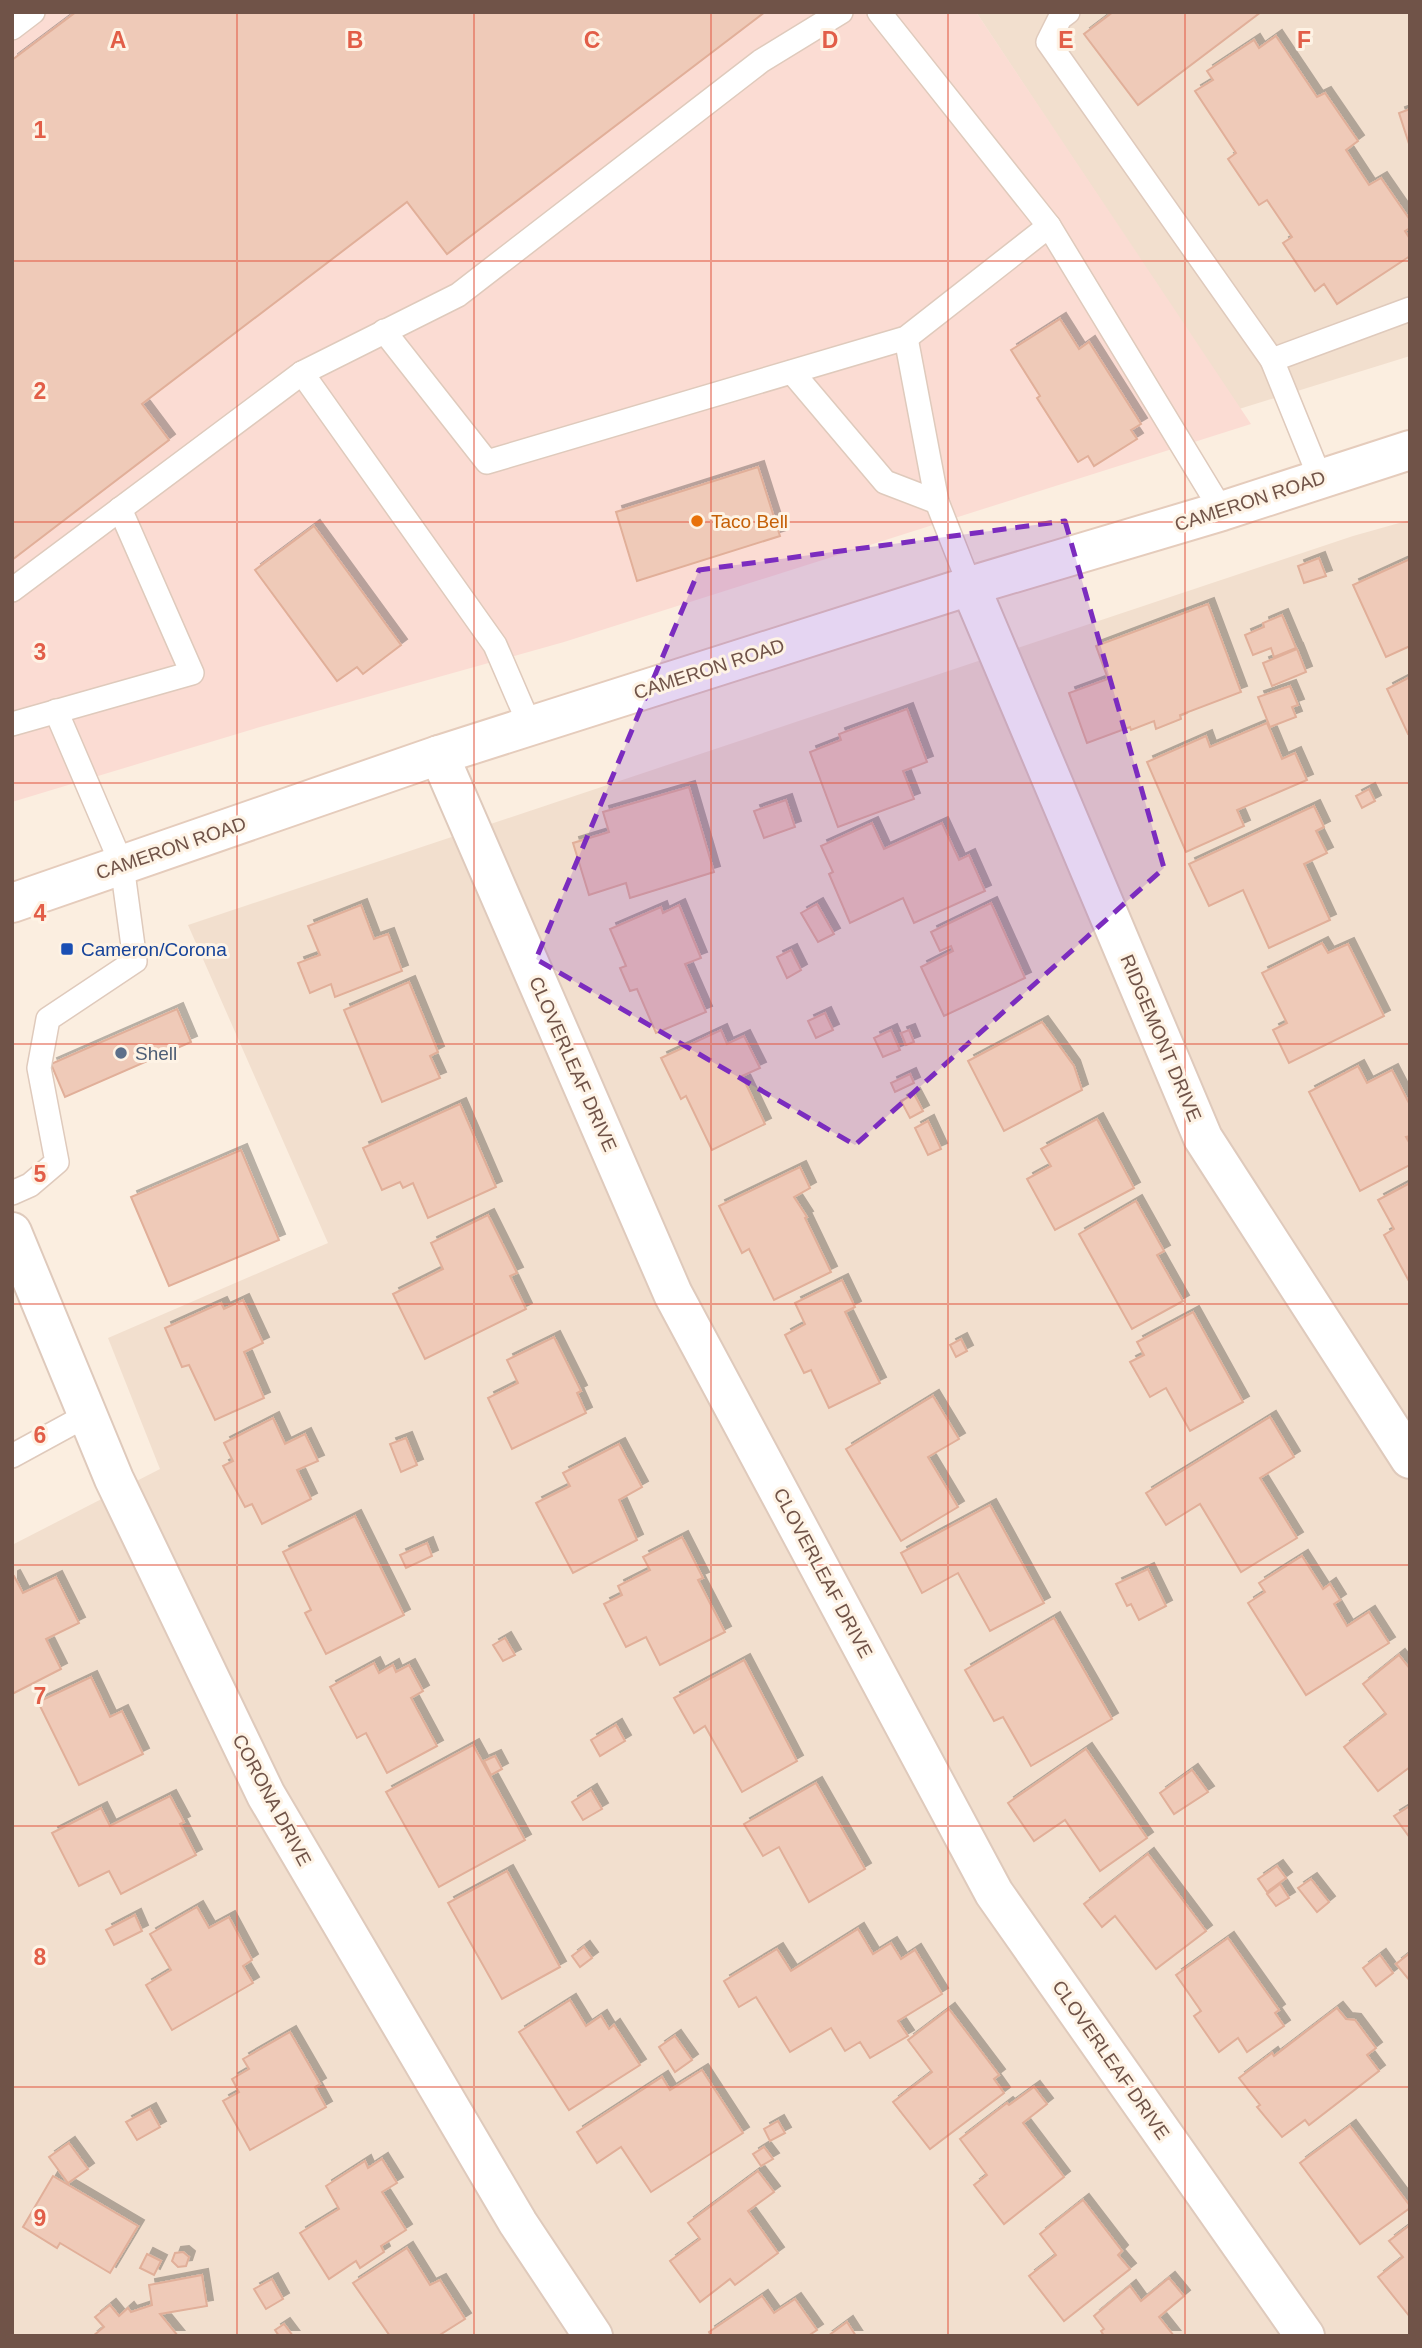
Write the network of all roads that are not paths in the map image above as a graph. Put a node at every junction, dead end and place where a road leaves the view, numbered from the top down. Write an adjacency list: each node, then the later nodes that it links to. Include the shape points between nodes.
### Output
1 (33, 12): 5 (lane)
2 (841, 12): 8 (lane, via 761,61 458,295)
3 (879, 12): 6 (lane)
4 (1068, 12): 10 (lane, via 1048,42)
5 (12, 28)
6 (1048, 226): 9 (lane); 17 (lane)
7 (1410, 309): 10 (lane)
8 (384, 331): 11 (lane, via 487,462); 12 (lane)
9 (906, 338): 11 (lane); 15 (lane)
10 (1272, 360): 14 (lane)
11 (792, 372): 15 (lane, via 885,482)
12 (302, 373): 16 (lane); 22 (lane, via 495,645)
13 (1410, 450): 14 (street, CAMERON ROAD)
14 (1320, 478): 17 (street, CAMERON ROAD)
15 (937, 502): 18 (lane)
16 (120, 509): 19 (lane); 20 (lane, via 192,673)
17 (1222, 511): 18 (street, CAMERON ROAD)
18 (970, 586): 22 (street, CAMERON ROAD); 30 (street, RIDGEMONT DRIVE, via 1203,1138)
19 (12, 590)
20 (56, 711): 21 (lane); 24 (lane)
21 (12, 724)
22 (530, 726): 23 (street, CAMERON ROAD)
23 (439, 755): 24 (street, CAMERON ROAD); 32 (street, CLOVERLEAF DRIVE, via 673,1294 994,1893)
24 (122, 865): 25 (street, CAMERON ROAD); 26 (lane, via 135,961 48,1019 39,1068 57,1162 30,1185)
25 (12, 903)
26 (12, 1193)
27 (12, 1231): 28 (street, CORONA DRIVE)
28 (89, 1414): 29 (lane); 31 (street, CORONA DRIVE, via 114,1479 266,1795 518,2223)
29 (12, 1456)
30 (1410, 1459)
31 (593, 2336)
32 (1305, 2336)

